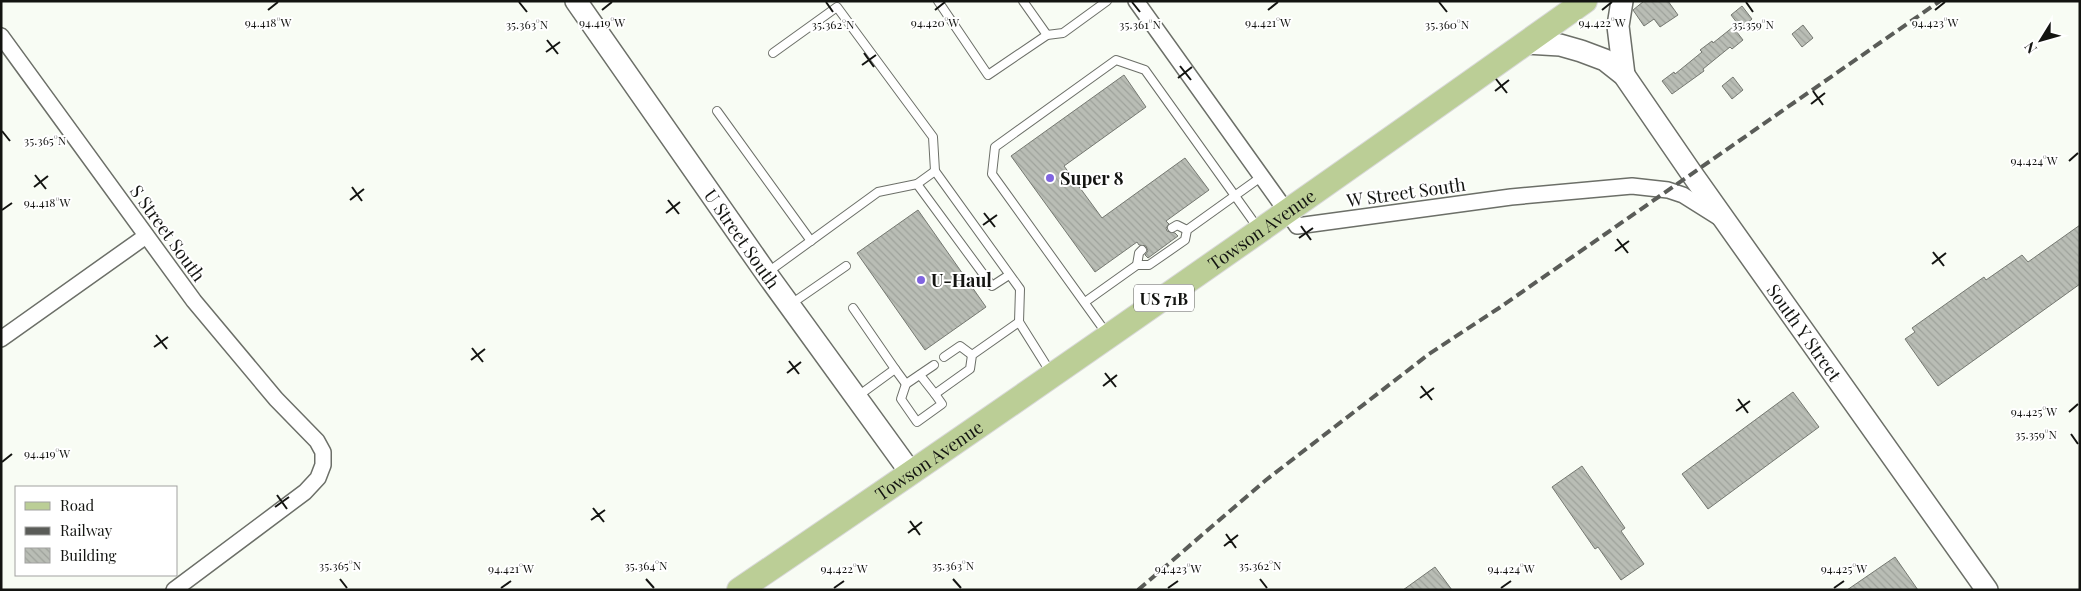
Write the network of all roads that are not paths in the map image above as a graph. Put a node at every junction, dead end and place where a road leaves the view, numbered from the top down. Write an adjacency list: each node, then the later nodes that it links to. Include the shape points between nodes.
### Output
1 (576, 1): 28 (main road, U Street South)
2 (938, 1): 8 (lane, via 988,74)
3 (1023, 1): 8 (lane)
4 (1107, 1): 8 (lane, via 1063,33)
5 (1136, 1): 15 (street, W Street South)
6 (1585, 1): 10 (main road, Towson Avenue / US 71B)
7 (1622, 1): 12 (main road, South Y Street, via 1618,26)
8 (1047, 35)
9 (1, 36): 23 (street, S Street South)
10 (1526, 43): 12 (main road, South Y Street, via 1560,45 1581,51 1605,60); 18 (main road, Towson Avenue / US 71B)
11 (773, 53): 14 (lane, via 837,7 933,137)
12 (1624, 75): 19 (main road, South Y Street)
13 (717, 111): 24 (lane)
14 (935, 171): 16 (lane); 29 (lane)
15 (1261, 177): 17 (lane); 18 (street, W Street South)
16 (917, 184): 24 (lane, via 878,192); 29 (lane, via 992,286)
17 (1235, 197): 21 (lane); 22 (lane); 30 (lane, via 1145,70 1116,60 995,147 992,174)
18 (1287, 212): 19 (street, W Street South, via 1297,226 1511,197 1632,186 1683,195); 22 (main road, Towson Avenue / US 71B)
19 (1727, 223): 48 (main road, South Y Street)
20 (1172, 228): 21 (lane, via 1177,225)
21 (1187, 230): 26 (lane, via 1185,240 1149,265)
22 (1260, 231): 34 (main road, Towson Avenue / US 71B)
23 (146, 236): 35 (street); 46 (street, S Street South, via 194,301 276,399 317,441 323,452 318,478 305,492)
24 (811, 241): 28 (lane)
25 (1142, 250): 26 (lane)
26 (1137, 265): 30 (lane)
27 (846, 266): 31 (lane)
28 (766, 274): 31 (main road, U Street South)
29 (1009, 275): 33 (lane, via 1020,289)
30 (1084, 302): 34 (lane)
31 (789, 306): 44 (main road, U Street South)
32 (853, 308): 39 (lane)
33 (1019, 322): 36 (lane); 41 (lane)
34 (1109, 336): 41 (main road, Towson Avenue / US 71B)
35 (1, 339)
36 (972, 354): 37 (lane, via 960,346); 43 (lane, via 970,369)
37 (944, 357)
38 (934, 365): 40 (lane)
39 (895, 368): 42 (lane); 44 (lane)
40 (920, 375): 42 (lane); 43 (lane)
41 (1052, 375): 45 (main road, Towson Avenue / US 71B)
42 (906, 384): 43 (lane, via 901,399 917,422 942,404)
43 (935, 394)
44 (856, 398): 45 (main road, U Street South)
45 (912, 473): 47 (main road, Towson Avenue / US 71B)
46 (174, 590)
47 (739, 590)
48 (1987, 590)

